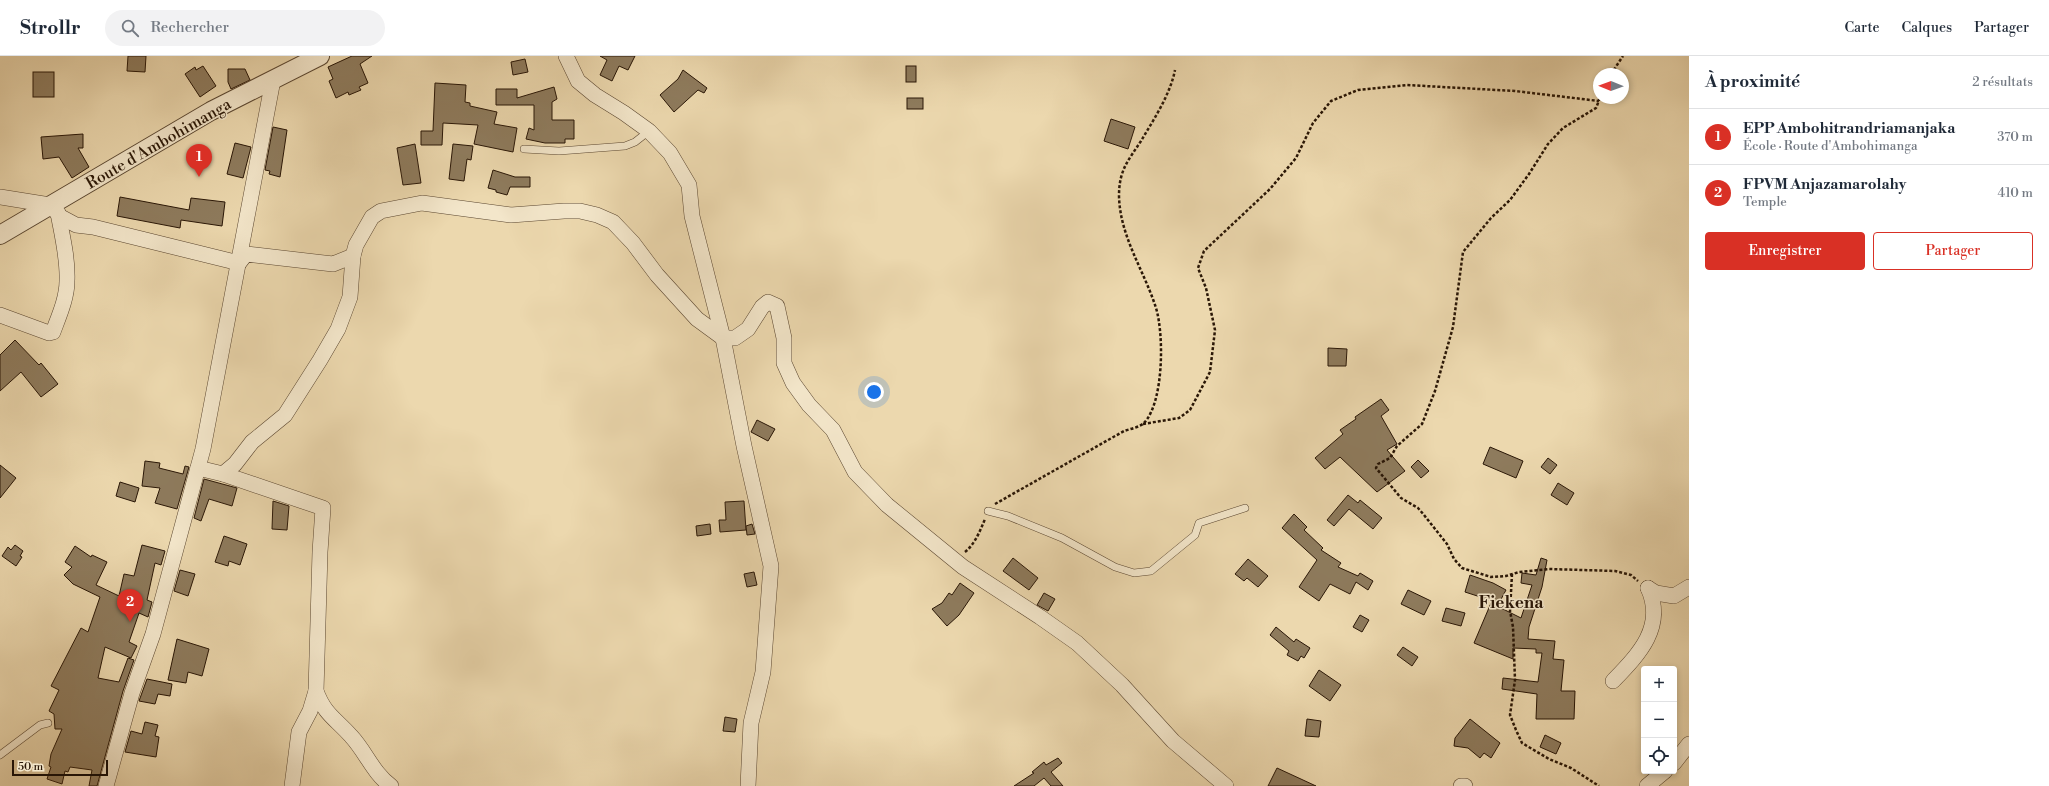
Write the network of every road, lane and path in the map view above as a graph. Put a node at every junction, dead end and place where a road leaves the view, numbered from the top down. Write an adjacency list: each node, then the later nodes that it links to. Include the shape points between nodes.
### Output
1 (320, 56): 6 (street, Route d'Ambohimanga)
2 (566, 56): 9 (street, via 578,81)
3 (1623, 56): 4 (path)
4 (1615, 68)
5 (1175, 70): 18 (path, via 1172,87 1122,171 1119,196 1126,235 1156,309 1160,330 1159,380 1152,410)
6 (273, 80): 12 (street, Route d'Ambohimanga, via 211,111); 15 (street)
7 (1593, 98): 18 (path, via 1407,85 1358,90 1331,100 1313,123 1296,158 1274,184 1204,252 1198,268 1208,294 1215,330 1210,372 1190,410 1179,418)
8 (1598, 104): 24 (path, via 1596,108 1563,128 1548,144 1510,200 1463,252 1453,327 1425,417 1422,424 1397,446 1390,458 1378,464 1376,468 1400,498 1418,508 1447,544 1454,559 1462,568 1490,577)
9 (649, 131): 10 (lane, via 625,146 559,151); 17 (street, via 670,153 689,185 694,229)
10 (524, 148)
11 (0, 197): 12 (street)
12 (54, 209): 13 (street, Route d'Ambohimanga); 15 (street, via 76,225); 16 (street, via 65,251 67,282 61,311 53,332 49,333)
13 (0, 235)
14 (352, 256): 15 (street, via 333,264 246,254); 17 (street, via 363,230 372,217 381,211 397,207 422,203 511,215 580,211 613,222 697,319); 20 (street, via 350,297 338,329 320,360 285,415 252,442 235,464)
15 (239, 263): 19 (street)
16 (0, 315)
17 (723, 338): 23 (street, via 735,338 748,329 768,302 776,306 784,338 784,363 793,383 809,405 833,430 855,472 887,504); 37 (street, via 771,566 763,672 751,723)
18 (1143, 424): 22 (path, via 1124,431 997,502)
19 (198, 468): 20 (street); 34 (street, via 153,634 132,693)
20 (223, 474): 28 (street, via 324,508 320,552)
21 (1246, 508): 22 (lane, via 1199,523 1195,535 1151,571 1134,573 1115,567 1062,538)
22 (988, 510): 23 (path, via 980,532 970,548 962,554)
23 (950, 557): 38 (street, via 1077,643 1113,676 1173,741)
24 (1512, 574): 26 (path, via 1549,570 1615,571 1631,575); 41 (path, via 1510,610 1515,680 1510,715 1516,730 1522,743 1549,760 1571,768)
25 (1689, 587): 26 (street, via 1674,596 1656,593)
26 (1648, 588): 27 (street, via 1652,598 1653,624 1641,652)
27 (1613, 681)
28 (316, 691): 35 (street, via 299,732); 36 (street, via 331,718 351,736 382,779)
29 (48, 723): 31 (lane, via 40,725)
30 (1689, 744): 32 (street)
31 (0, 754)
32 (1677, 759)
33 (1661, 774): 42 (street)
34 (106, 786)
35 (292, 786)
36 (391, 786)
37 (748, 786)
38 (1226, 786)
39 (1461, 786): 40 (street)
40 (1465, 786)
41 (1599, 786)
42 (1647, 786)

